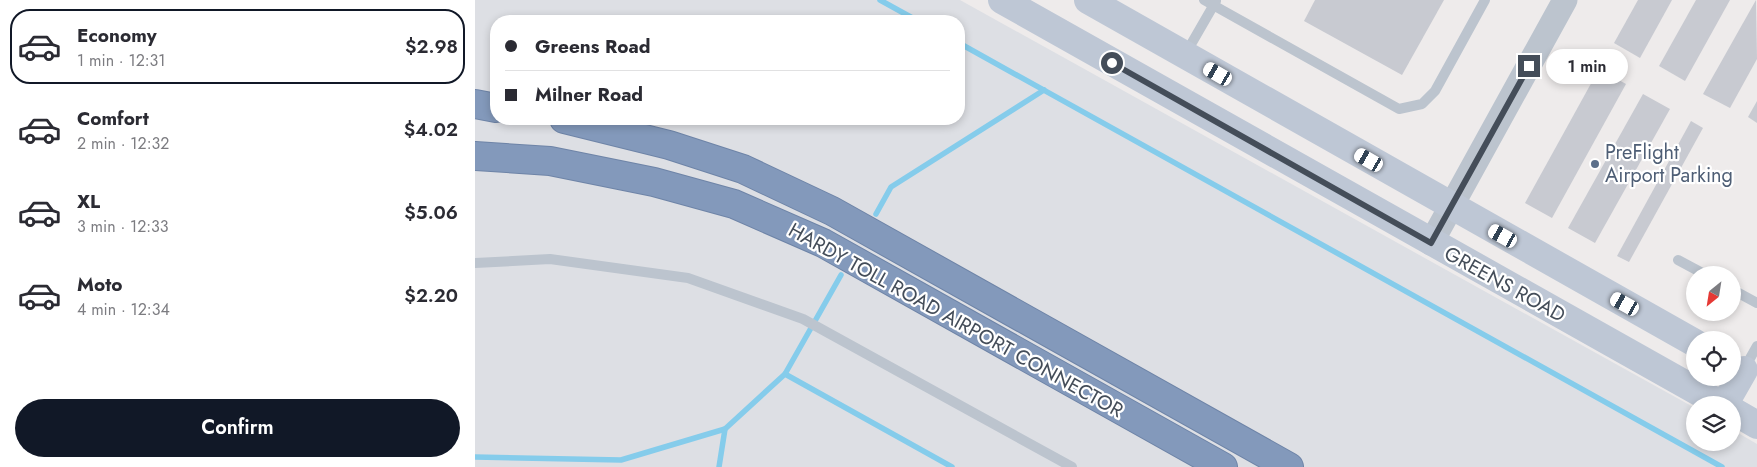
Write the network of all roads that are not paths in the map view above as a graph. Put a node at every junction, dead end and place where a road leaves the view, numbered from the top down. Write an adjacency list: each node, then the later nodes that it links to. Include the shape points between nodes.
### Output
1 (1002, 0): 7 (main road, GREENS ROAD)
2 (1088, 0): 6 (main road, GREENS ROAD)
3 (1485, 0): 5 (lane, via 1435,91 1422,104 1399,109)
4 (1565, 0): 12 (street)
5 (1211, 2): 6 (lane)
6 (1185, 55): 7 (main road); 12 (main road, GREENS ROAD)
7 (1164, 92): 13 (main road, GREENS ROAD)
8 (475, 104): 9 (highway)
9 (490, 107)
10 (588, 125): 28 (highway, HARDY TOLL ROAD AIRPORT CONNECTOR, via 669,145 743,169 779,186 840,216)
11 (475, 156): 27 (highway, HARDY TOLL ROAD AIRPORT CONNECTOR, via 550,161 654,182 734,204 823,243)
12 (1451, 207): 13 (street); 19 (main road, GREENS ROAD)
13 (1431, 243): 22 (main road, GREENS ROAD)
14 (1678, 260): 16 (lane)
15 (475, 263): 26 (lane, via 550,259 688,278 803,319)
16 (1689, 266)
17 (1741, 294): 18 (lane)
18 (1757, 303)
19 (1686, 338)
20 (1757, 346): 21 (lane)
21 (1744, 371): 23 (main road)
22 (1707, 396)
23 (1729, 396)
24 (1741, 415): 25 (main road)
25 (1757, 424)
26 (1072, 467)
27 (1223, 467)
28 (1289, 467)

